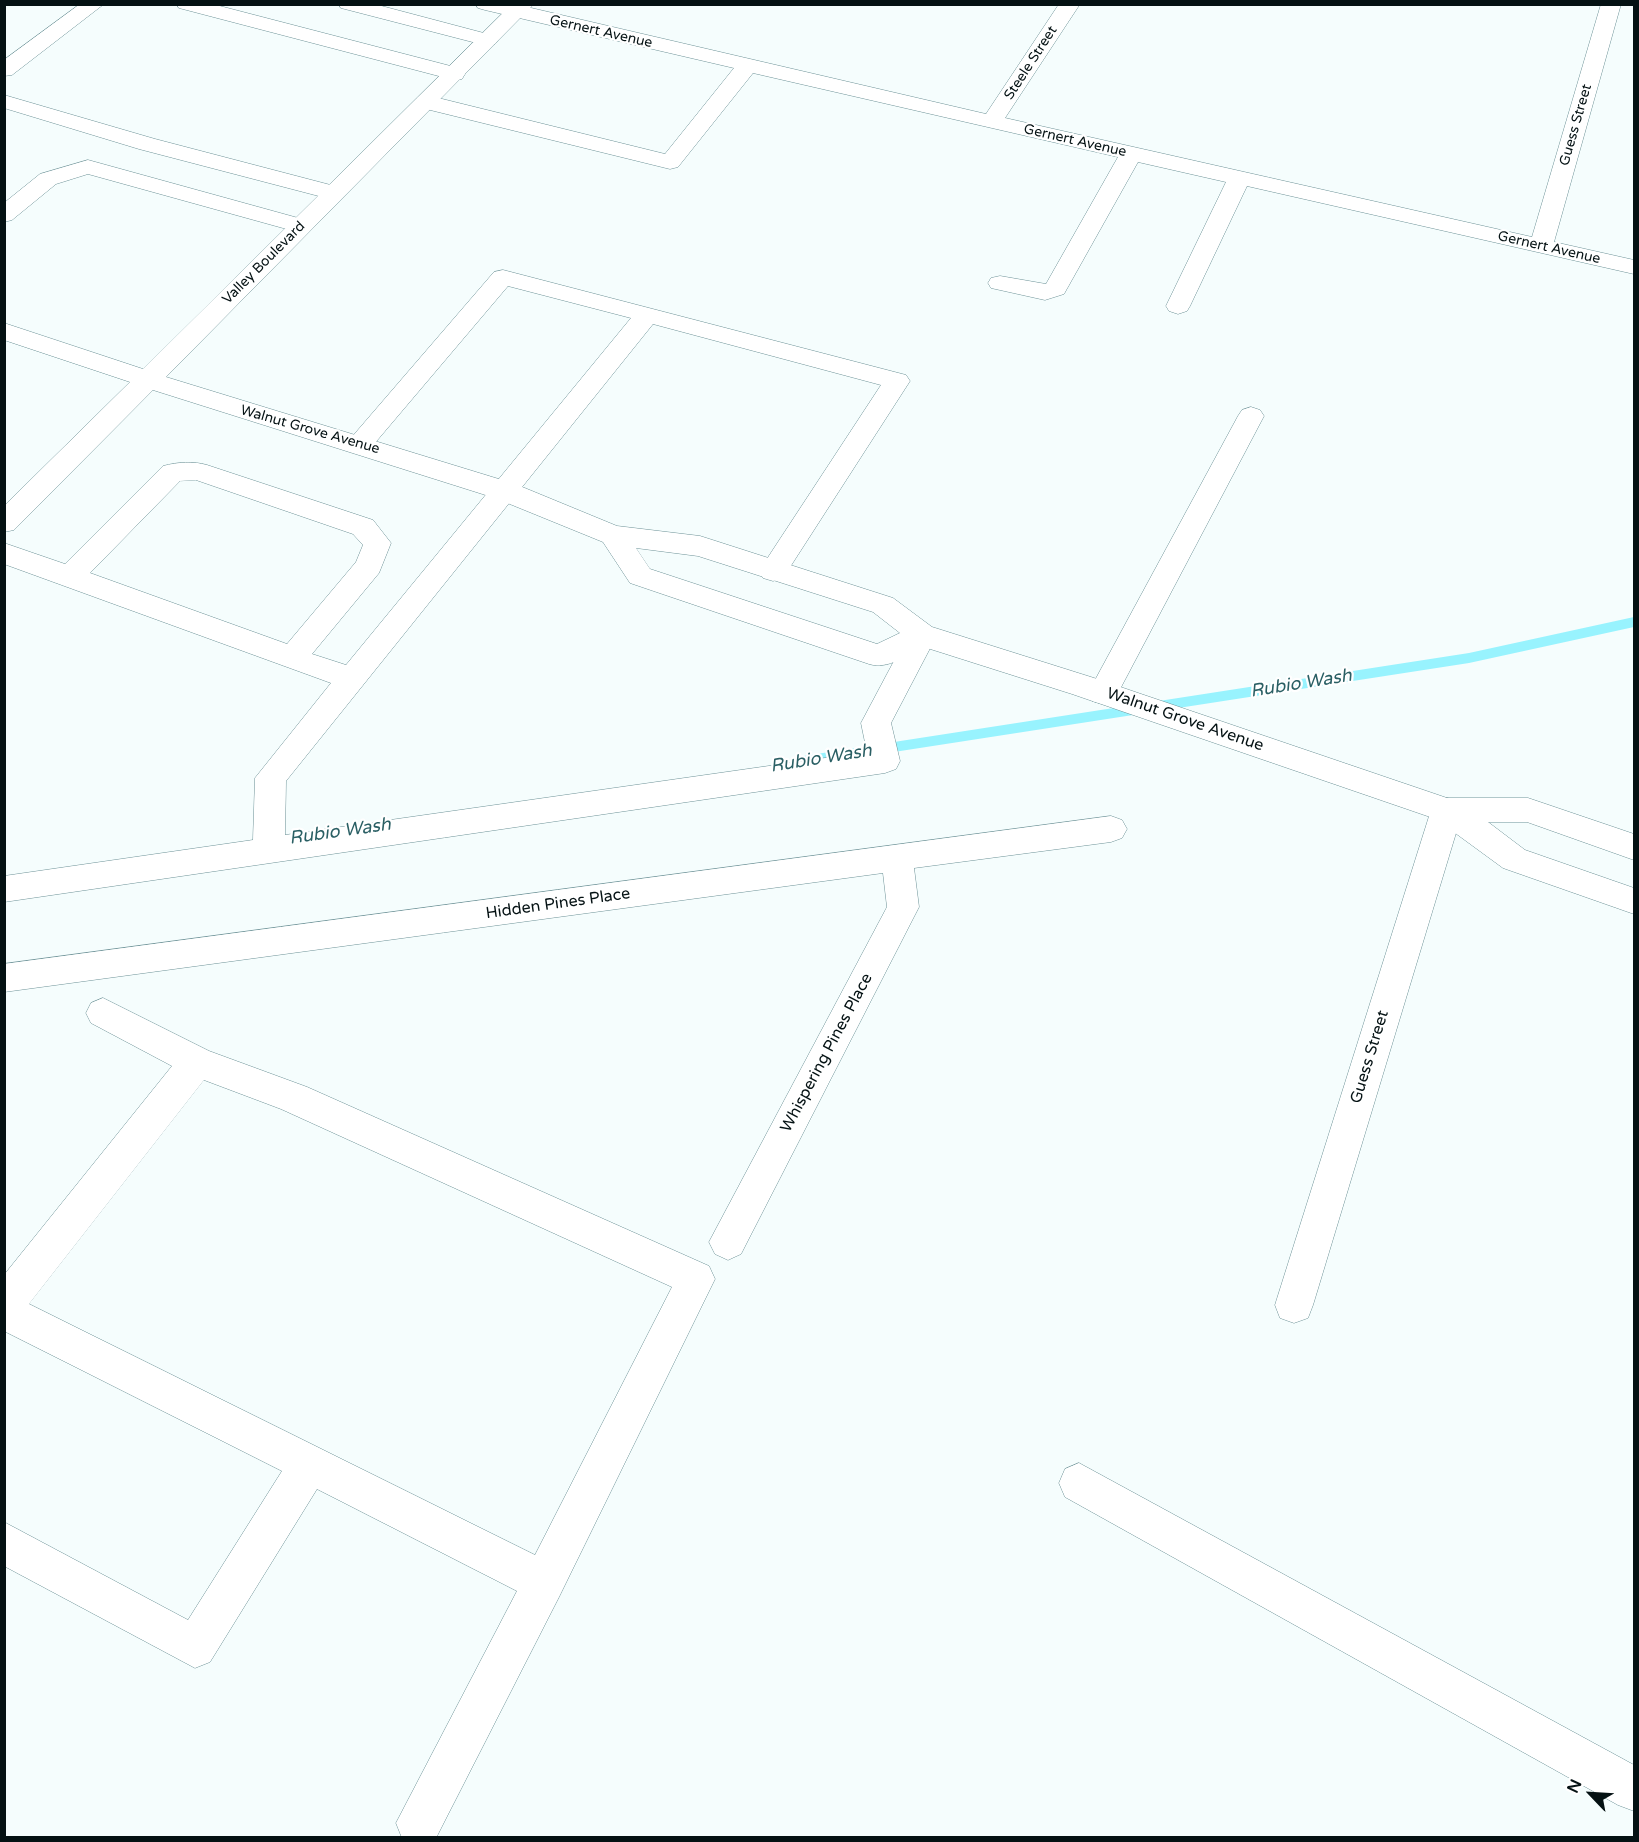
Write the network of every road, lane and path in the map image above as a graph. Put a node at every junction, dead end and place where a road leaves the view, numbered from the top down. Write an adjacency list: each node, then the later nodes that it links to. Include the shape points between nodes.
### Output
1 (94, 4): 10 (street)
2 (186, 4): 11 (street)
3 (348, 4): 8 (street)
4 (485, 4): 7 (street, Gernert Avenue)
5 (1070, 4): 14 (street, Steele Street)
6 (1611, 4): 20 (street, Guess Street)
7 (520, 8): 8 (street, Valley Boulevard); 9 (street, Gernert Avenue)
8 (488, 40): 11 (street, Valley Boulevard)
9 (747, 66): 13 (street, via 670,162); 14 (street, Gernert Avenue)
10 (4, 70)
11 (454, 74): 13 (street, Valley Boulevard)
12 (4, 101): 17 (street, via 147,144)
13 (426, 102): 17 (street, Valley Boulevard)
14 (992, 122): 15 (street, Gernert Avenue)
15 (1132, 153): 16 (street, Gernert Avenue); 22 (street, via 1055,289 1045,292)
16 (1239, 177): 20 (street, Gernert Avenue); 23 (street)
17 (334, 193): 19 (street, Valley Boulevard)
18 (4, 215): 19 (street, via 48,179 88,167)
19 (301, 226): 26 (street, Valley Boulevard)
20 (1541, 246): 21 (street, Gernert Avenue)
21 (1635, 267)
22 (1000, 283)
23 (1178, 306)
24 (647, 315): 28 (street, via 503,277); 29 (street); 33 (street, via 897,381)
25 (4, 331): 26 (street, Walnut Grove Avenue)
26 (147, 379): 28 (street, Walnut Grove Avenue); 30 (street, Valley Boulevard)
27 (1251, 416): 38 (street)
28 (360, 444): 29 (street, Walnut Grove Avenue)
29 (505, 491): 31 (street, Walnut Grove Avenue); 37 (street)
30 (4, 523)
31 (613, 535): 33 (street, Walnut Grove Avenue, via 700,546); 35 (street, via 640,576 879,656)
32 (4, 554): 34 (street)
33 (773, 571): 35 (street, Walnut Grove Avenue, via 883,605)
34 (69, 577): 36 (street); 36 (street, via 173,472 198,471 363,527 377,543 369,566)
35 (922, 635): 38 (street, Walnut Grove Avenue); 42 (street, via 876,723 885,761)
36 (292, 658): 37 (street)
37 (351, 680): 42 (street, via 271,778)
38 (1093, 689): 39 (street, Walnut Grove Avenue)
39 (1447, 810): 41 (street, Walnut Grove Avenue, via 1528,810); 45 (street, Walnut Grove Avenue, via 1514,859); 51 (street, Guess Street)
40 (1111, 829): 43 (street, Hidden Pines Place)
41 (1635, 847)
42 (268, 851): 44 (street)
43 (897, 858): 46 (street, Hidden Pines Place); 49 (street, Whispering Pines Place, via 903,907)
44 (4, 889)
45 (1635, 902)
46 (4, 978)
47 (103, 1013): 48 (street)
48 (197, 1062): 50 (street); 56 (street, via 294,1098 696,1279)
49 (728, 1242)
50 (4, 1305)
51 (1294, 1305)
52 (4, 1311): 53 (street)
53 (310, 1464): 55 (street, via 195,1647); 56 (street)
54 (1079, 1483): 57 (street)
55 (4, 1543)
56 (544, 1582): 58 (street)
57 (1635, 1789)
58 (420, 1823)

